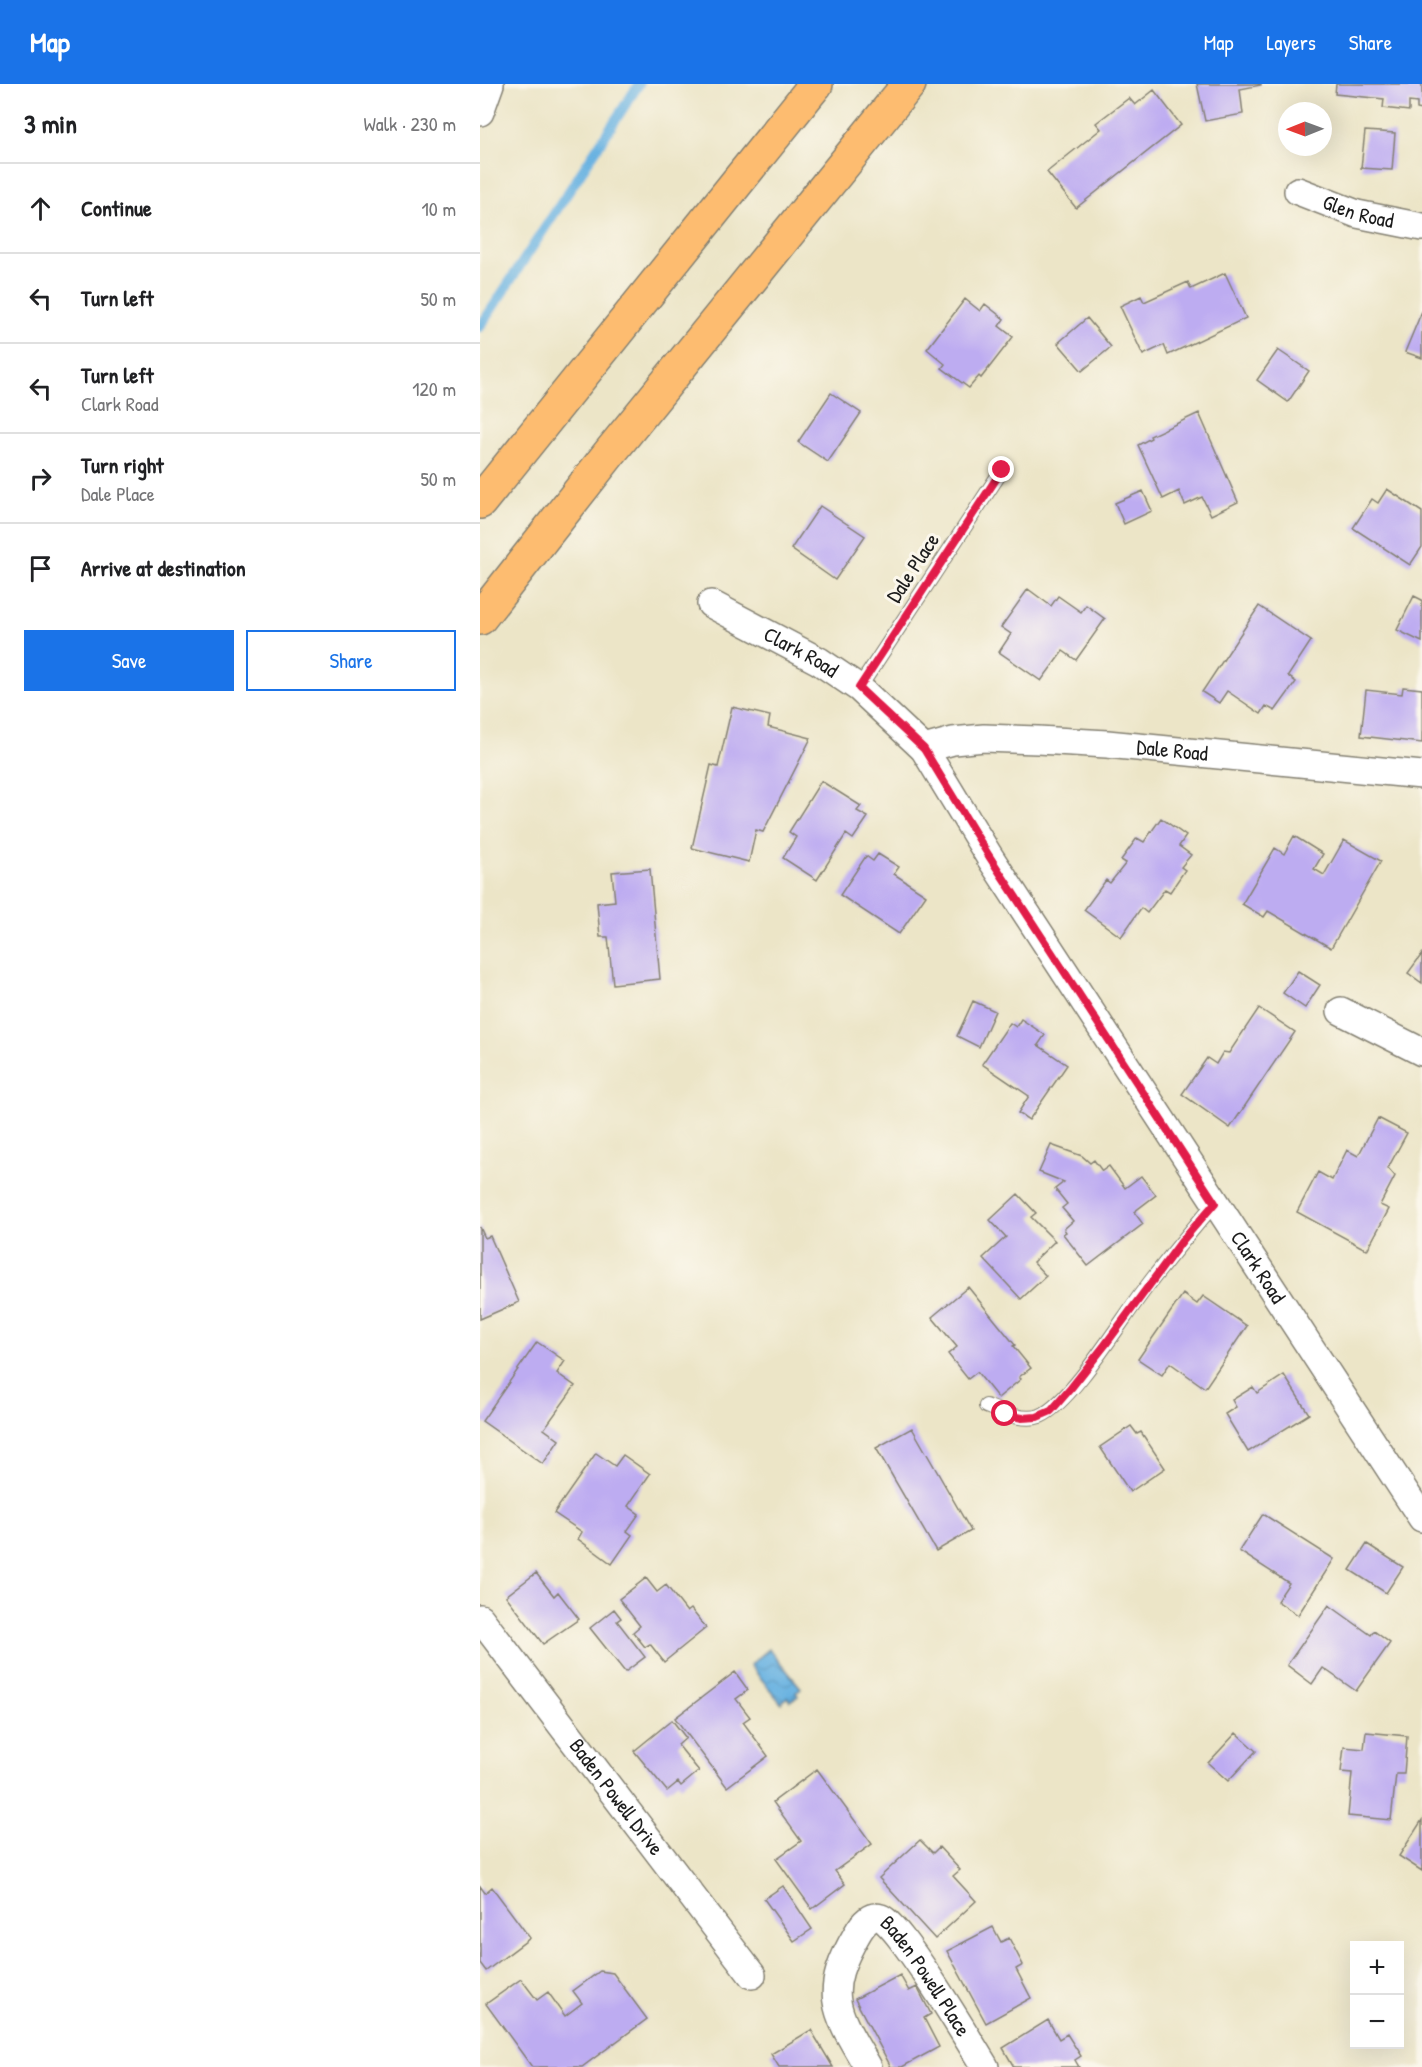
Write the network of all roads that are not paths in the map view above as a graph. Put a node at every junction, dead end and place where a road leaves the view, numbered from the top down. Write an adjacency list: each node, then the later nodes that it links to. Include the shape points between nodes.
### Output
1 (490, 84): 4 (street)
2 (816, 84): 8 (highway)
3 (909, 84): 10 (highway)
4 (480, 112)
5 (1298, 190): 6 (street, Glen Road, via 1357,214)
6 (1422, 227)
7 (1002, 470): 11 (lane, Dale Place)
8 (480, 502)
9 (711, 603): 11 (street, Clark Road, via 819,661)
10 (480, 618)
11 (859, 688): 12 (street, Clark Road)
12 (924, 749): 13 (street, Dale Road, via 984,738 1049,740); 16 (street, Clark Road, via 989,856)
13 (1422, 775)
14 (1341, 1011): 15 (street)
15 (1422, 1052)
16 (1215, 1203): 17 (lane, via 1051,1411 1022,1418); 18 (street, Clark Road)
17 (986, 1406)
18 (1422, 1518)
19 (480, 1618): 20 (street, Baden Powell Drive)
20 (752, 1975)
21 (868, 2067): 22 (street, Baden Powell Place, via 840,2018 836,1999 837,1979 846,1952 860,1927 874,1917 886,1921 910,1950)
22 (985, 2067)

